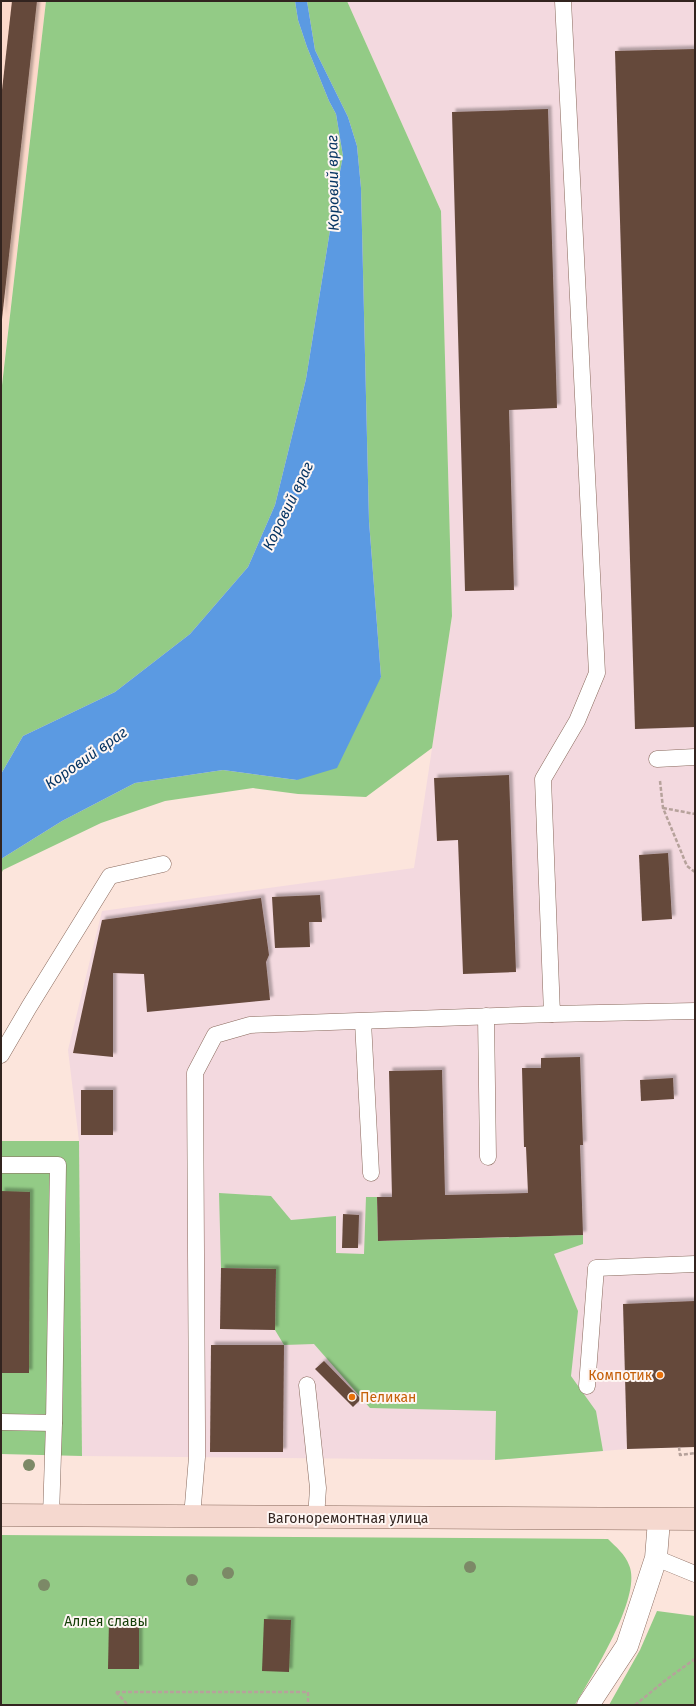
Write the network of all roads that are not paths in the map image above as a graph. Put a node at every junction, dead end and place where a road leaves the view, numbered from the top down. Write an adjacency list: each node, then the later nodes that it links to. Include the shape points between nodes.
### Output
1 (563, 1): 6 (lane, via 597,673 577,721 543,779)
2 (695, 757): 3 (lane)
3 (657, 759)
4 (163, 864): 9 (lane, via 110,876)
5 (695, 1011): 6 (lane)
6 (552, 1014): 7 (lane)
7 (486, 1016): 8 (lane); 10 (lane)
8 (363, 1022): 12 (lane); 20 (lane, via 250,1025 215,1035 195,1073 197,1457)
9 (1, 1055)
10 (488, 1157)
11 (1, 1165): 17 (lane, via 58,1165)
12 (370, 1173)
13 (695, 1264): 15 (lane, via 596,1268)
14 (307, 1385): 21 (lane, via 318,1488)
15 (587, 1386)
16 (1, 1422): 17 (lane)
17 (54, 1423): 19 (lane)
18 (1, 1516): 19 (street, Вагоноремонтная улица)
19 (51, 1516): 20 (street, Вагоноремонтная улица)
20 (192, 1517): 21 (street, Вагоноремонтная улица)
21 (316, 1518): 22 (street, Вагоноремонтная улица)
22 (659, 1520): 23 (street, Вагоноремонтная улица); 24 (street)
23 (695, 1520)
24 (656, 1558): 25 (lane); 26 (street, via 627,1646)
25 (695, 1574)
26 (588, 1705)

